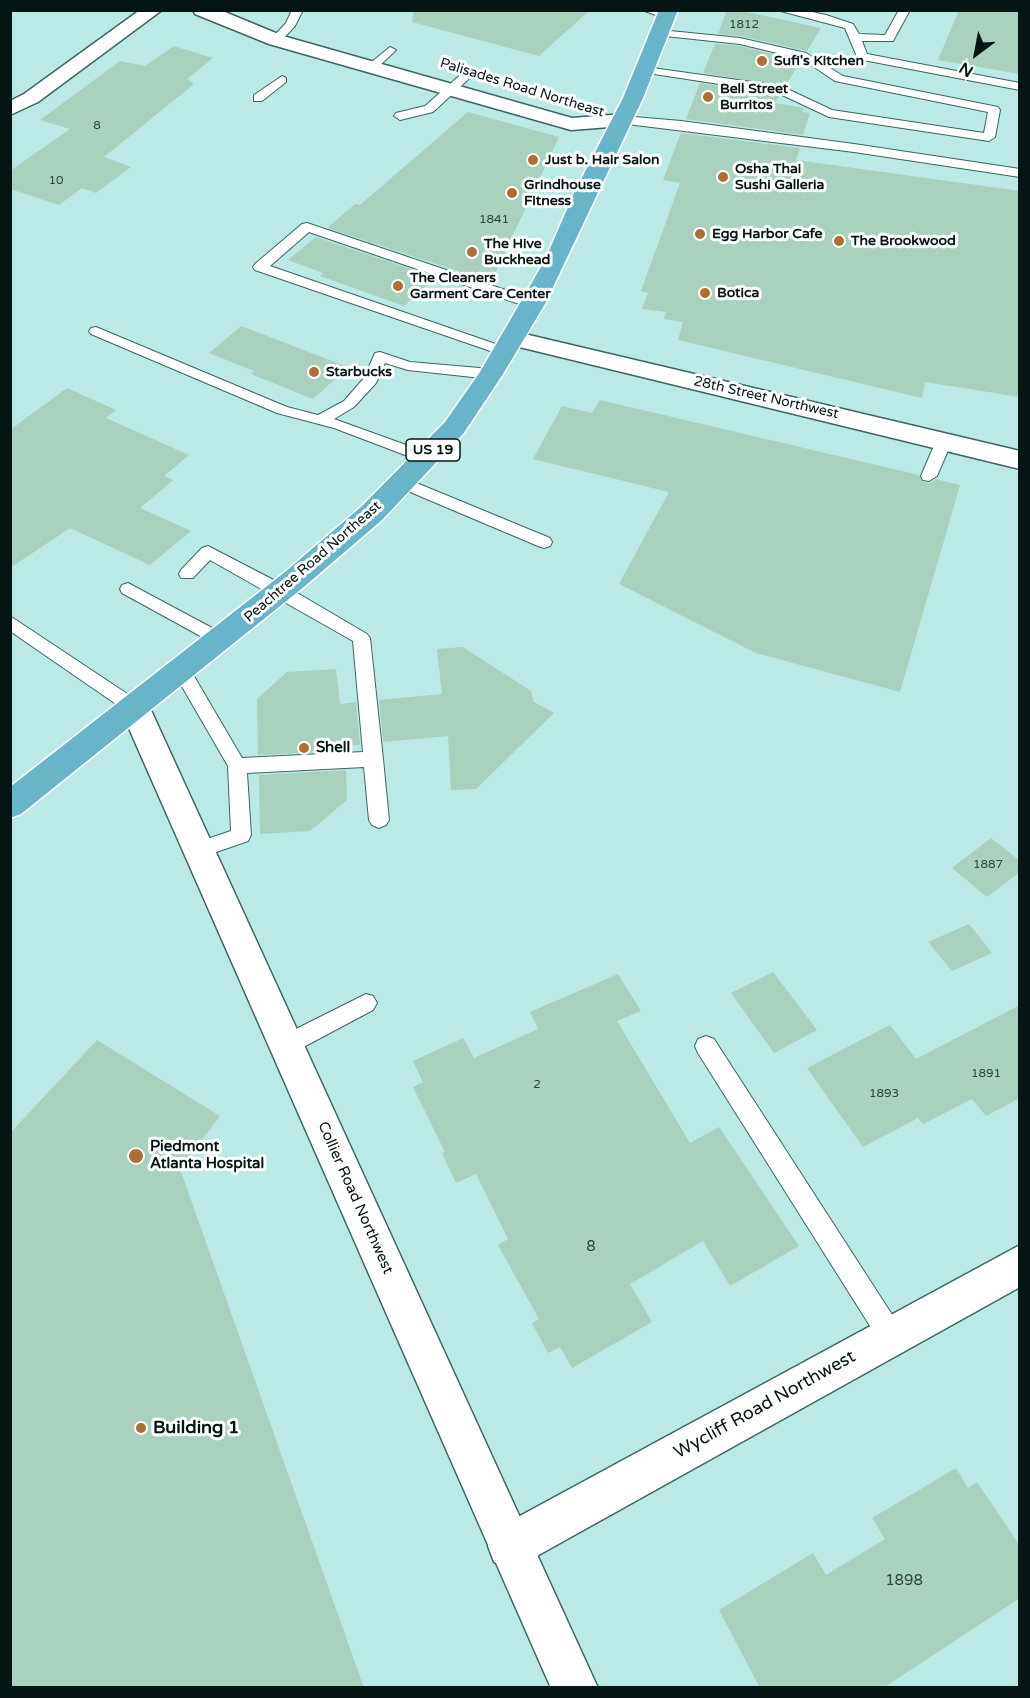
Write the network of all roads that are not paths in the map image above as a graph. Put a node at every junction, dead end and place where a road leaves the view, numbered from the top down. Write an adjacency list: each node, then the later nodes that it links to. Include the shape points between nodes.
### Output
1 (153, 10): 24 (street)
2 (647, 10): 7 (lane)
3 (782, 10): 9 (lane, via 849,26)
4 (905, 10): 9 (lane, via 889,39)
5 (206, 12): 6 (street, Palisades Road Northeast); 10 (street, Palisades Road Northeast)
6 (295, 17): 8 (street, Palisades Road Northeast); 10 (lane)
7 (665, 20): 16 (highway, Peachtree Road Northeast / US 19); 16 (lane, via 806,56 839,79 994,110 989,137 829,112 781,90)
8 (313, 30)
9 (855, 37): 20 (lane, via 862,57)
10 (276, 40): 15 (street, Palisades Road Northeast)
11 (368, 44): 12 (street)
12 (390, 50): 13 (street); 15 (lane)
13 (413, 56)
14 (447, 66): 17 (street, Palisades Road Northeast)
15 (372, 67): 21 (street, Palisades Road Northeast)
16 (645, 70): 26 (highway, Peachtree Road Northeast / US 19)
17 (470, 72): 18 (street, Palisades Road Northeast); 21 (lane)
18 (491, 78)
19 (282, 80): 22 (lane)
20 (1020, 87)
21 (450, 89): 25 (lane, via 429,109); 26 (street, Palisades Road Northeast, via 571,124)
22 (258, 98)
23 (586, 105): 26 (street, Palisades Road Northeast)
24 (10, 109)
25 (400, 117)
26 (623, 120): 27 (lane); 28 (highway, Peachtree Road Northeast / US 19)
27 (1020, 173)
28 (533, 304): 30 (highway, Peachtree Road Northeast / US 19); 30 (lane, via 307,227 260,267)
29 (96, 331): 32 (lane, via 282,410)
30 (508, 345): 31 (highway, Peachtree Road Northeast / US 19); 33 (street, 28th Street Northwest)
31 (491, 374): 32 (lane, via 408,366 380,356 371,380 349,404); 34 (highway, Peachtree Road Northeast / US 19, via 454,428)
32 (320, 420): 34 (lane)
33 (944, 441): 35 (street, 28th Street Northwest); 36 (lane)
34 (426, 458): 37 (highway, Peachtree Road Northeast / US 19)
35 (1020, 460)
36 (929, 476)
37 (402, 482): 38 (lane); 41 (highway, Peachtree Road Northeast / US 19)
38 (544, 542)
39 (187, 573): 41 (lane, via 208,552)
40 (128, 589): 43 (lane)
41 (281, 591): 43 (highway, Peachtree Road Northeast / US 19); 46 (lane, via 362,638)
42 (10, 622): 45 (lane)
43 (220, 640): 44 (highway, Peachtree Road Northeast / US 19)
44 (182, 671): 45 (highway, Peachtree Road Northeast / US 19); 47 (lane)
45 (135, 708): 48 (highway, Peachtree Road Northeast / US 19); 50 (street, Collier Road Northwest)
46 (374, 759): 47 (lane); 49 (lane)
47 (237, 766): 50 (lane, via 241,835)
48 (10, 806)
49 (379, 820)
50 (199, 850): 52 (street, Collier Road Northwest)
51 (366, 1003): 52 (lane)
52 (286, 1045): 56 (street, Collier Road Northwest)
53 (706, 1046): 55 (lane)
54 (1020, 1265): 55 (street, Wycliff Road Northwest)
55 (891, 1336): 56 (street, Wycliff Road Northwest)
56 (510, 1546): 57 (street, Collier Road Northwest)
57 (575, 1688)

